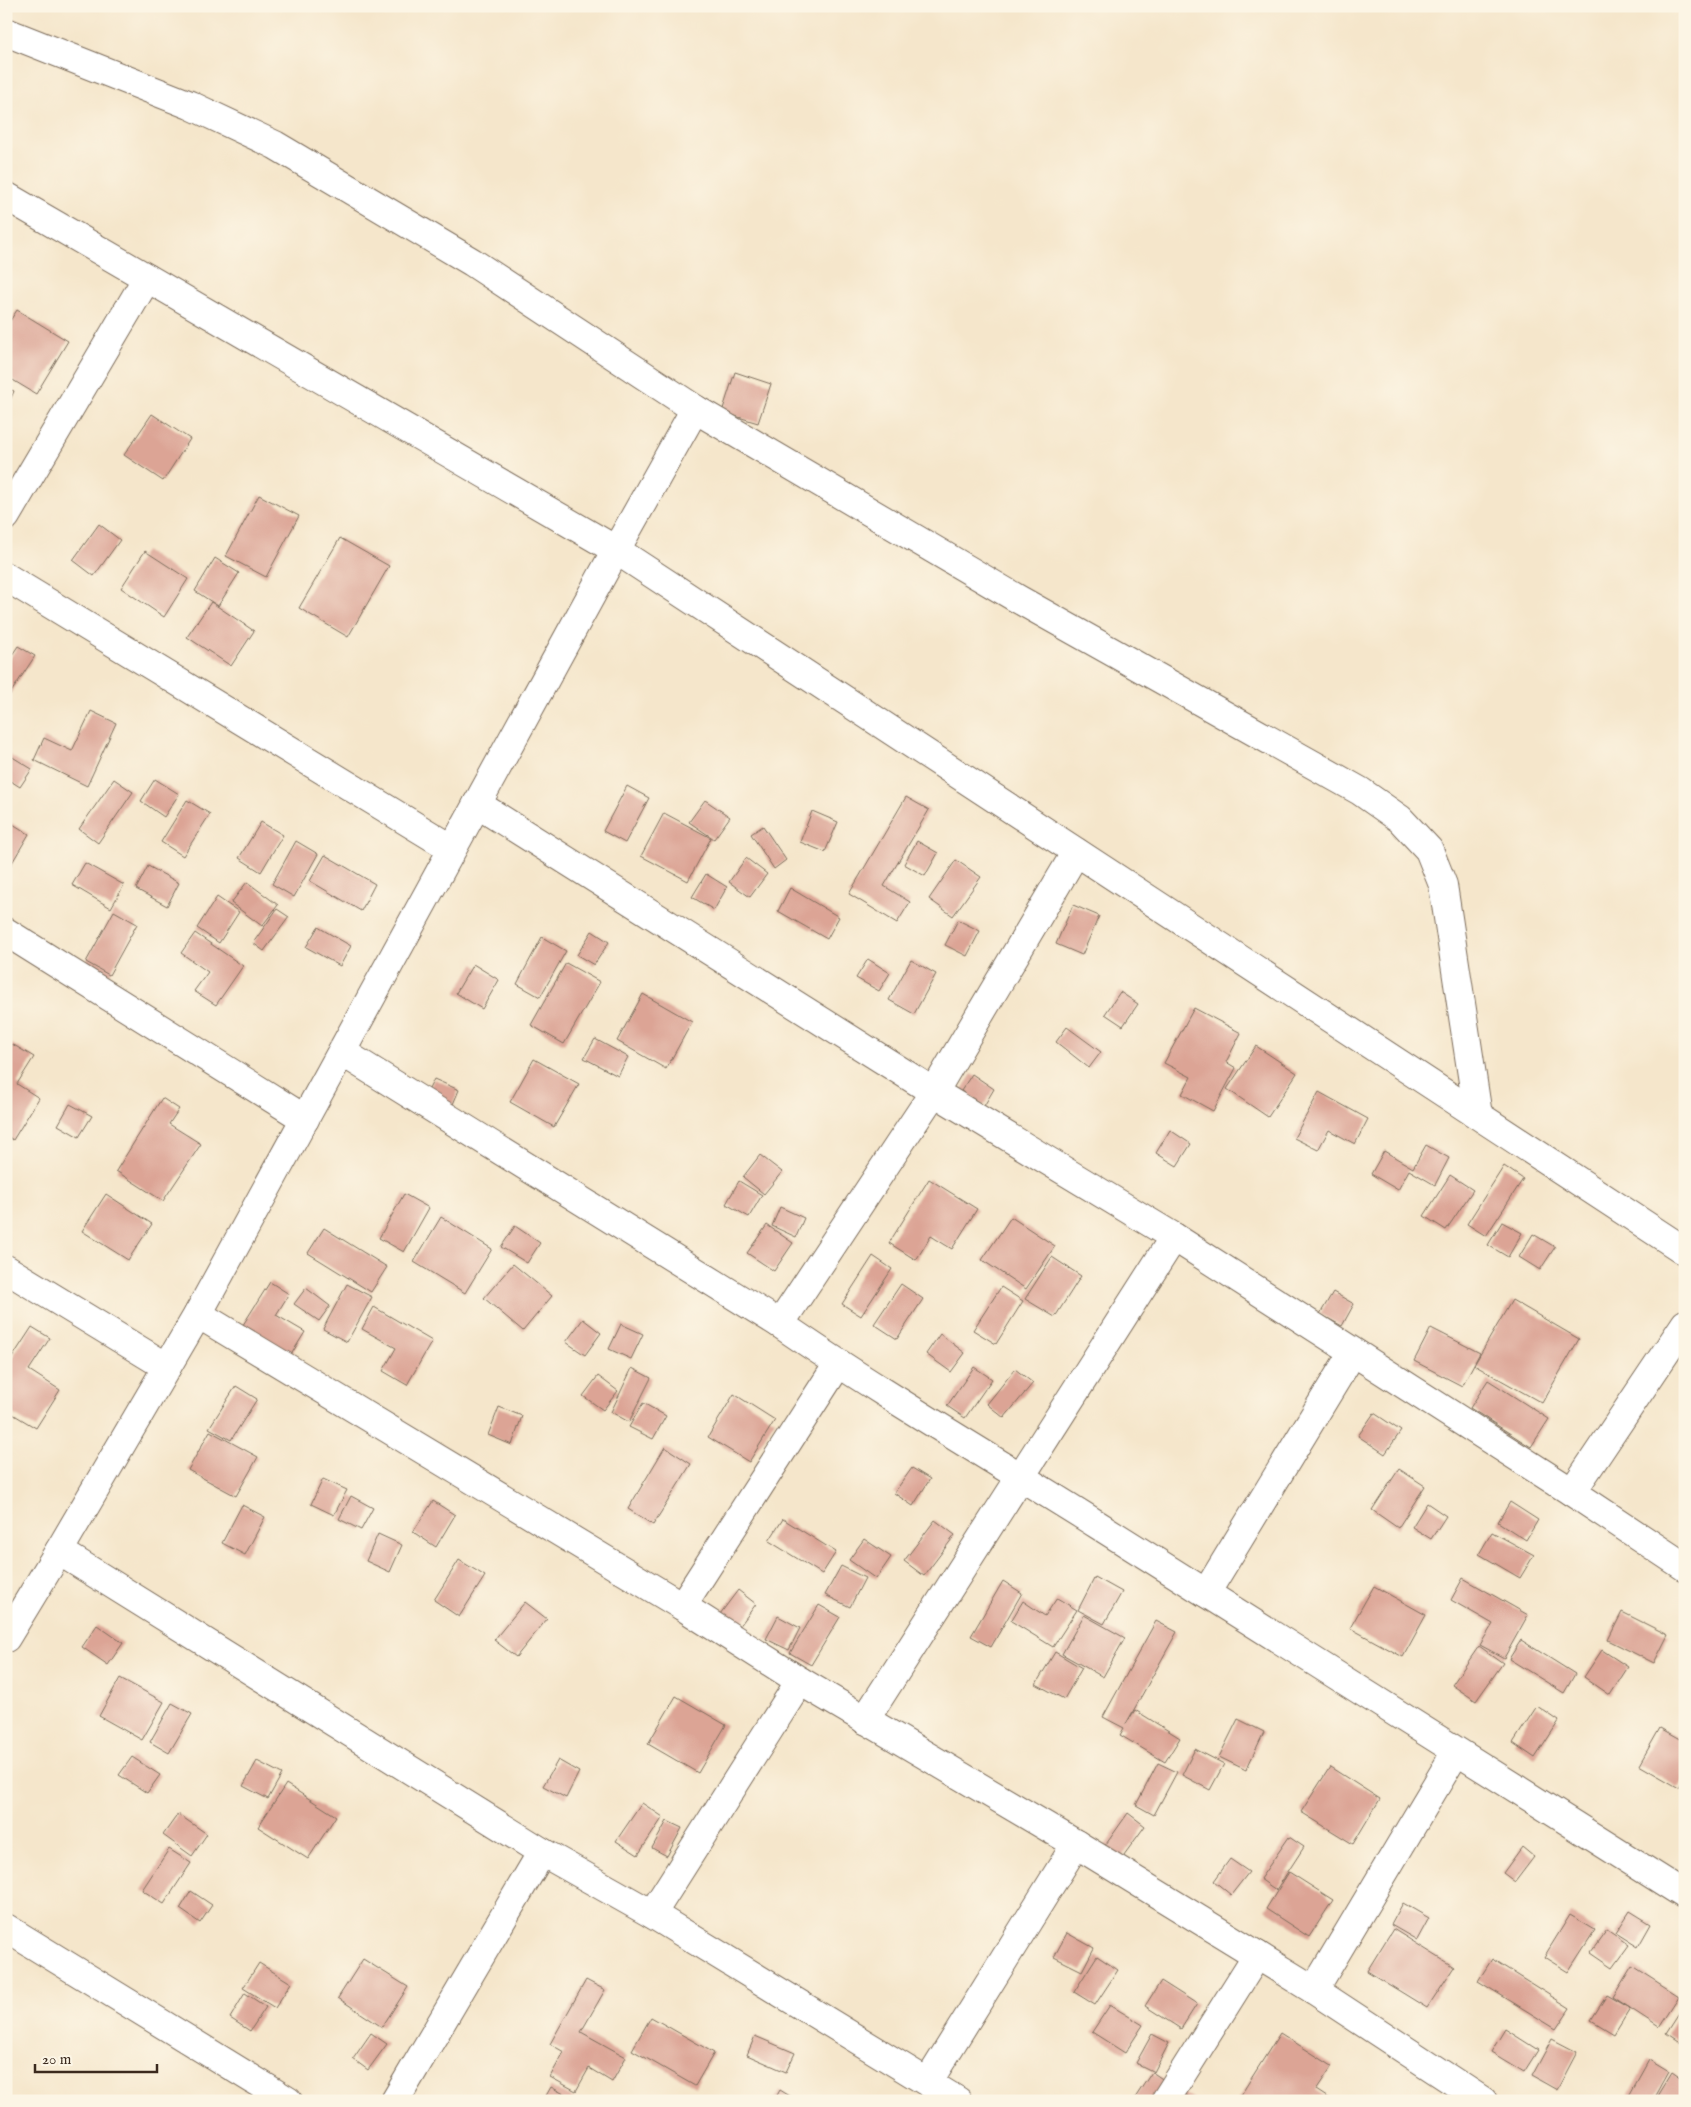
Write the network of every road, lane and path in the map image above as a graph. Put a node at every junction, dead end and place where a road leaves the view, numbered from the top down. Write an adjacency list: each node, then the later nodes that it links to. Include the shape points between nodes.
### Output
1 (6, 32): 4 (street, via 190,105 275,146 472,262)
2 (6, 196): 3 (street)
3 (147, 278): 5 (street); 6 (street)
4 (695, 409): 6 (street); 14 (street, via 1018,598 1360,791 1400,819 1429,850 1443,885)
5 (6, 516)
6 (616, 550): 8 (street); 10 (street)
7 (6, 577): 9 (street)
8 (478, 804): 9 (street); 13 (street)
9 (452, 848): 12 (street)
10 (1076, 852): 13 (street); 14 (street)
11 (6, 932): 15 (street)
12 (342, 1052): 15 (street); 20 (street)
13 (934, 1092): 16 (street); 20 (street)
14 (1478, 1115): 17 (street)
15 (305, 1119): 19 (street)
16 (1174, 1237): 22 (street); 25 (street)
17 (1685, 1251)
18 (6, 1269): 24 (street)
19 (198, 1314): 24 (street); 31 (street)
20 (780, 1324): 23 (street)
21 (1685, 1324): 26 (street)
22 (1353, 1352): 26 (street); 29 (street)
23 (838, 1364): 25 (street); 31 (street)
24 (167, 1367): 27 (street)
25 (1021, 1476): 29 (street); 34 (street)
26 (1572, 1492): 28 (street)
27 (59, 1551): 30 (street); 37 (street)
28 (1685, 1567)
29 (1206, 1593): 35 (street)
30 (16, 1601): 32 (street)
31 (682, 1606): 33 (street)
32 (6, 1638)
33 (800, 1680): 34 (street); 39 (street)
34 (865, 1720): 36 (street)
35 (1456, 1752): 38 (street); 42 (street)
36 (1076, 1844): 41 (street); 43 (street)
37 (542, 1852): 39 (street); 45 (street)
38 (1685, 1895)
39 (652, 1914): 43 (street)
40 (6, 1928): 44 (street)
41 (1257, 1955): 42 (street); 47 (street)
42 (1314, 1990): 48 (street)
43 (928, 2082): 46 (street)
44 (288, 2101)
45 (395, 2101)
46 (958, 2101)
47 (1164, 2101)
48 (1483, 2101)

